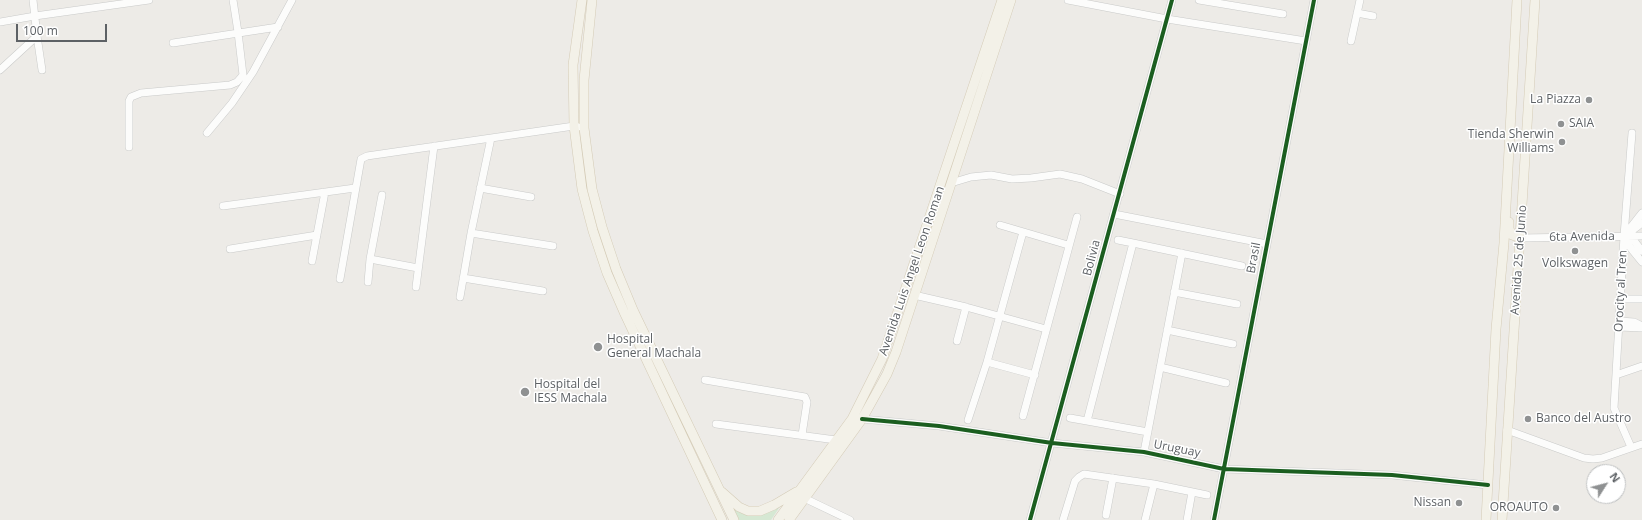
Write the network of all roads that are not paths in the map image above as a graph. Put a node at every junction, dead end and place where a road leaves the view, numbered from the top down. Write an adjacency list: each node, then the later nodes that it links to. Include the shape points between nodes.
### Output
1 (33, 0): 21 (street)
2 (149, 0): 17 (street)
3 (233, 0): 26 (street)
4 (292, 0): 25 (street)
5 (582, 0): 33 (main road, via 573,65)
6 (592, 0): 34 (main road, via 584,80)
7 (1002, 0): 35 (main road, Avenida Luis Angel Leon Roman)
8 (1011, 0): 41 (main road, Avenida Luis Angel Leon Roman)
9 (1068, 0): 23 (street)
10 (1172, 0): 23 (street, Bolivia)
11 (1199, 0): 18 (street)
12 (1249, 0): 18 (street)
13 (1314, 0): 28 (street, Brasil)
14 (1360, 0): 19 (street)
15 (1517, 0): 42 (main road, Avenida 25 de Junio)
16 (1535, 0): 63 (main road, Avenida 25 de Junio)
17 (116, 2): 21 (street)
18 (1248, 8): 20 (street)
19 (1357, 13): 22 (street); 29 (street)
20 (1283, 14)
21 (35, 16): 24 (street); 27 (street)
22 (1373, 16)
23 (1167, 19): 28 (street); 47 (street, Bolivia)
24 (0, 22)
25 (278, 27): 26 (street); 37 (street, via 253,72)
26 (238, 32): 30 (street); 40 (street, via 243,75 237,82 230,85 141,93 131,97)
27 (37, 36): 31 (street); 32 (street)
28 (1306, 41): 66 (street, Brasil)
29 (1351, 41)
30 (173, 43)
31 (0, 70)
32 (42, 70)
33 (574, 126): 34 (street); 38 (street); 126 (main road, via 582,189 607,273)
34 (584, 128): 121 (main road, via 592,188 616,269)
35 (959, 129): 41 (main road, via 958,143 950,168 952,172); 43 (main road, Avenida Luis Angel Leon Roman)
36 (1632, 133): 61 (street, Orocity al Tren)
37 (207, 134)
38 (491, 138): 39 (street); 45 (street)
39 (434, 146): 44 (street, via 361,159); 76 (street)
40 (129, 147)
41 (955, 170): 43 (main road, Avenida Luis Angel Leon Roman)
42 (1508, 180): 63 (main road, via 1509,229 1514,236); 120 (main road, Avenida 25 de Junio, via 1496,329)
43 (946, 182): 47 (street, via 991,175 1012,179 1060,174 1082,179); 49 (main road, Avenida Luis Angel Leon Roman); 56 (main road, Avenida Luis Angel Leon Roman)
44 (355, 188): 46 (street); 78 (street)
45 (480, 188): 50 (street); 59 (street)
46 (325, 192): 51 (street); 60 (street)
47 (1120, 194): 53 (street, Bolivia)
48 (382, 195): 72 (street)
49 (937, 196): 56 (main road, via 942,196 936,215); 112 (main road, Avenida Luis Angel Leon Roman, via 882,359 852,419)
50 (531, 197)
51 (223, 206)
52 (1642, 213): 61 (street)
53 (1114, 214): 66 (street); 113 (street, Bolivia)
54 (1077, 217): 67 (street)
55 (1642, 223): 61 (street)
56 (937, 225): 83 (main road, Avenida Luis Angel Leon Roman)
57 (1000, 225): 58 (street)
58 (1023, 232): 67 (street); 89 (street)
59 (471, 233): 68 (street); 77 (street)
60 (317, 235): 69 (street); 73 (street)
61 (1624, 236): 62 (street, 6ta Avenida); 63 (street, 6ta Avenida); 70 (street, via 1635,242); 74 (street); 85 (street, Orocity al Tren)
62 (1642, 236)
63 (1521, 238): 109 (main road, Avenida 25 de Junio)
64 (1118, 240): 65 (street)
65 (1134, 243): 71 (street); 107 (street)
66 (1267, 244): 117 (street, Brasil)
67 (1068, 245): 92 (street)
68 (553, 246)
69 (230, 248)
70 (1642, 251)
71 (1182, 253): 75 (street); 82 (street)
72 (370, 259): 76 (street); 79 (street)
73 (312, 261)
74 (1642, 262)
75 (1242, 266)
76 (418, 268): 80 (street)
77 (463, 278): 81 (street); 84 (street)
78 (340, 279)
79 (368, 282)
80 (416, 288)
81 (543, 291)
82 (1174, 292): 87 (street); 93 (street)
83 (914, 295): 88 (street); 105 (main road, Avenida Luis Angel Leon Roman, via 896,352)
84 (460, 297)
85 (1620, 298): 86 (street); 90 (street, Orocity al Tren)
86 (1642, 299)
87 (1237, 304)
88 (966, 307): 89 (street); 94 (street)
89 (1000, 317): 92 (street); 96 (street)
90 (1619, 324): 91 (street, via 1634,322); 100 (street, Orocity al Tren)
91 (1642, 327)
92 (1046, 329): 99 (street)
93 (1167, 330): 95 (street); 98 (street)
94 (957, 341)
95 (1234, 344)
96 (987, 362): 99 (street); 106 (street)
97 (1642, 366): 100 (street)
98 (1160, 367): 102 (street); 110 (street)
99 (1035, 375): 103 (street)
100 (1616, 375): 115 (street, Orocity al Tren, via 1614,408)
101 (704, 380): 111 (street, via 805,398 807,402)
102 (1226, 384)
103 (1024, 416)
104 (1070, 418): 107 (street)
105 (862, 419): 113 (street, Uruguay, via 939,426); 123 (main road, Avenida Luis Angel Leon Roman)
106 (968, 420)
107 (1087, 421): 110 (street)
108 (716, 424): 111 (street)
109 (1507, 430): 115 (street, via 1584,458 1602,458); 137 (main road, Avenida 25 de Junio)
110 (1148, 432): 116 (street)
111 (802, 435): 112 (street)
112 (836, 440): 123 (main road, Avenida Luis Angel Leon Roman)
113 (1052, 443): 116 (street, Uruguay); 131 (street, Bolivia)
114 (1642, 444): 115 (street)
115 (1631, 447)
116 (1144, 452): 117 (street, Uruguay)
117 (1224, 469): 120 (street, Uruguay, via 1392,475); 135 (street, Brasil)
118 (1113, 478): 119 (street); 125 (street); 132 (street, via 1090,474 1079,477 1073,486)
119 (1154, 484): 122 (street); 133 (street)
120 (1488, 484): 136 (main road, Avenida 25 de Junio)
121 (719, 489): 123 (main road, via 748,512 760,512); 127 (main road)
122 (1192, 492): 124 (street); 134 (street)
123 (800, 495): 128 (main road, Avenida Luis Angel Leon Roman); 129 (main road, Avenida Luis Angel Leon Roman); 130 (street)
124 (1207, 495)
125 (1106, 515)
126 (722, 520)
127 (734, 520)
128 (778, 520)
129 (789, 520)
130 (848, 520)
131 (1030, 520)
132 (1063, 520)
133 (1145, 520)
134 (1187, 520)
135 (1214, 520)
136 (1486, 520)
137 (1502, 520)

